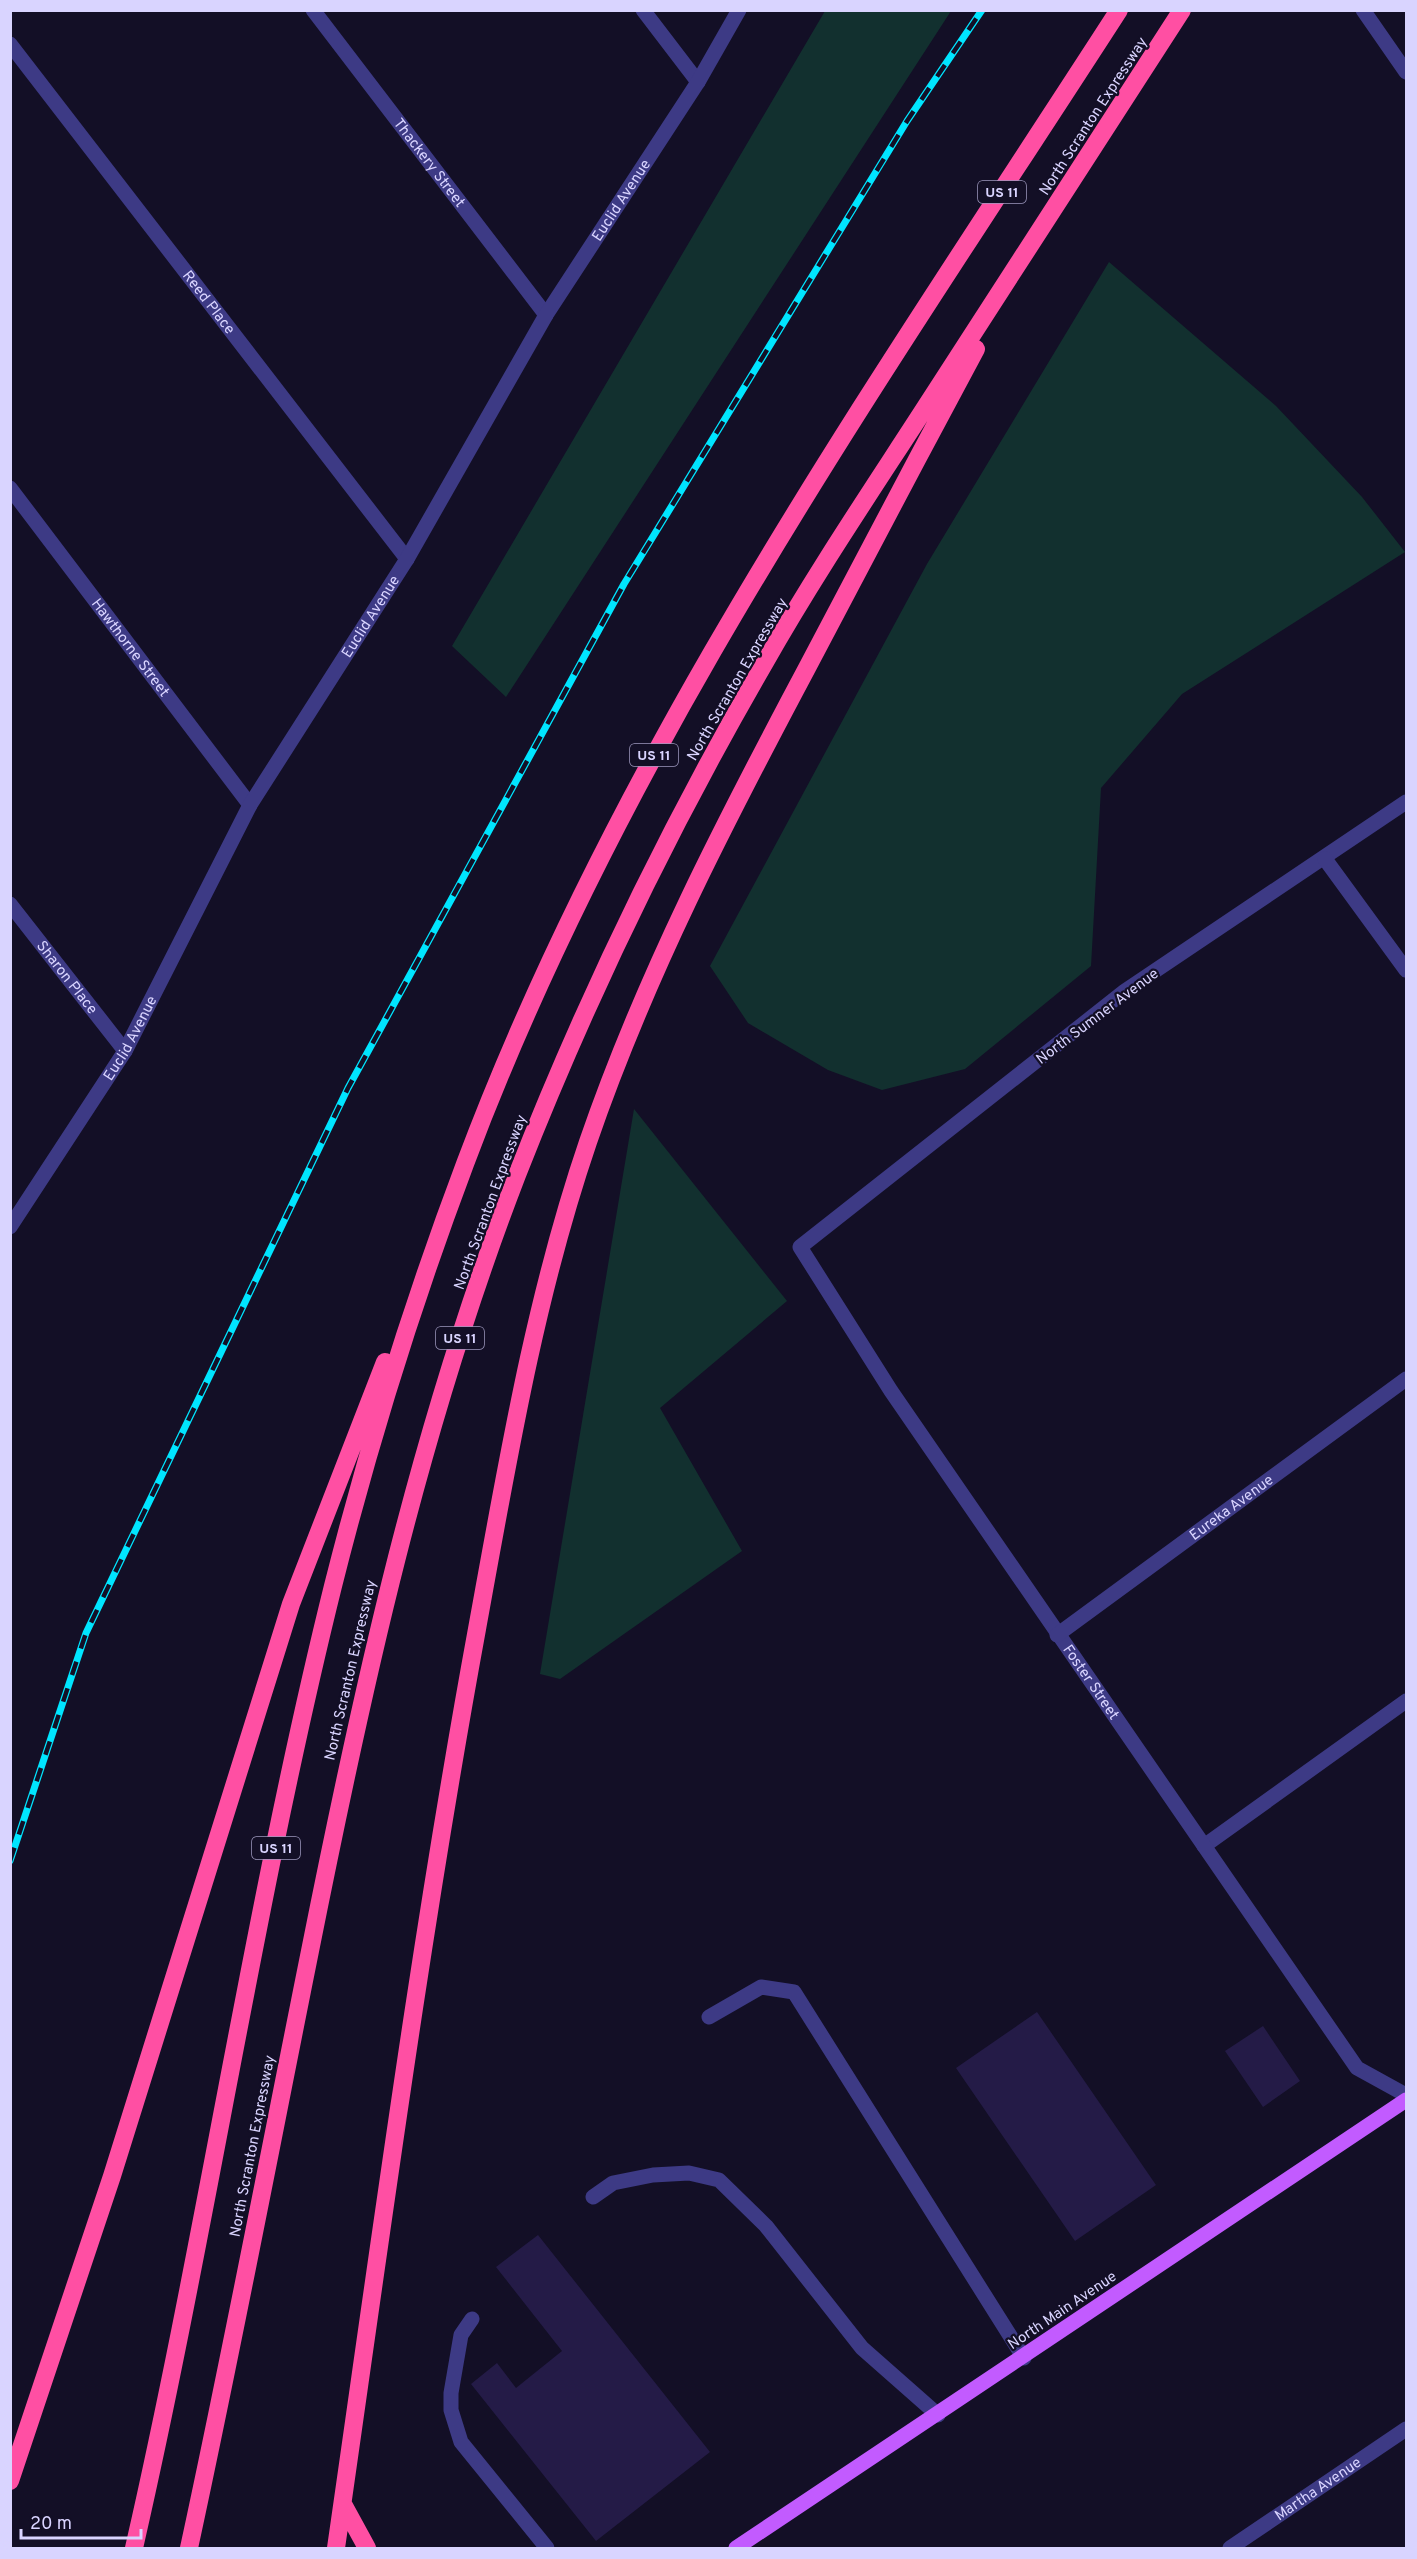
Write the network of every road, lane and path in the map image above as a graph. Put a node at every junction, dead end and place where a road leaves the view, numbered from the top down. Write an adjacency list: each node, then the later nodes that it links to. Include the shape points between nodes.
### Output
1 (313, 10): 11 (street, Thackery Street)
2 (643, 10): 9 (street)
3 (739, 10): 9 (street, Euclid Avenue)
4 (1119, 10): 20 (highway, US 11, via 719,635 580,895)
5 (1182, 10): 10 (highway, North Scranton Expressway / US 11)
6 (1363, 10): 8 (street)
7 (10, 44): 13 (street, Reed Place)
8 (1407, 72)
9 (698, 82): 11 (street, Euclid Avenue)
10 (1033, 242): 36 (highway, via 698,877 656,967 587,1145 534,1333 457,1737); 38 (highway, North Scranton Expressway / US 11, via 765,661 628,918 515,1179 423,1453 384,1598 353,1734)
11 (546, 315): 13 (street, Euclid Avenue)
12 (10, 488): 15 (street, Hawthorne Street)
13 (407, 559): 15 (street, Euclid Avenue)
14 (1407, 802): 16 (street, North Sumner Avenue)
15 (250, 805): 19 (street, Euclid Avenue)
16 (1325, 859): 18 (street); 22 (street, North Sumner Avenue, via 1125,991)
17 (10, 904): 19 (street, Sharon Place)
18 (1407, 970)
19 (125, 1051): 21 (street, Euclid Avenue)
20 (466, 1160): 35 (highway, via 291,1604 112,2176); 37 (highway, US 11, via 372,1438 333,1585 301,1723)
21 (10, 1227)
22 (800, 1247): 24 (street, Foster Street, via 891,1391)
23 (1407, 1379): 24 (street, Eureka Avenue)
24 (1057, 1635): 26 (street, Foster Street)
25 (1407, 1701): 26 (street)
26 (1204, 1846): 28 (street, Foster Street, via 1357,2068)
27 (709, 2017): 32 (street, via 761,1987 794,1992)
28 (1407, 2095)
29 (1407, 2100): 32 (main road, North Main Avenue)
30 (593, 2197): 33 (street, via 612,2183 653,2175 688,2173 719,2180 766,2226 862,2348)
31 (472, 2319): 41 (street, via 461,2335 451,2393 451,2410 461,2442)
32 (1024, 2358): 33 (main road, North Main Avenue)
33 (938, 2415): 42 (main road, North Main Avenue)
34 (1407, 2429): 43 (street, Martha Avenue)
35 (10, 2481)
36 (343, 2504): 39 (highway); 40 (highway)
37 (134, 2548)
38 (189, 2548)
39 (336, 2548)
40 (367, 2548)
41 (547, 2548)
42 (736, 2548)
43 (1230, 2548)

